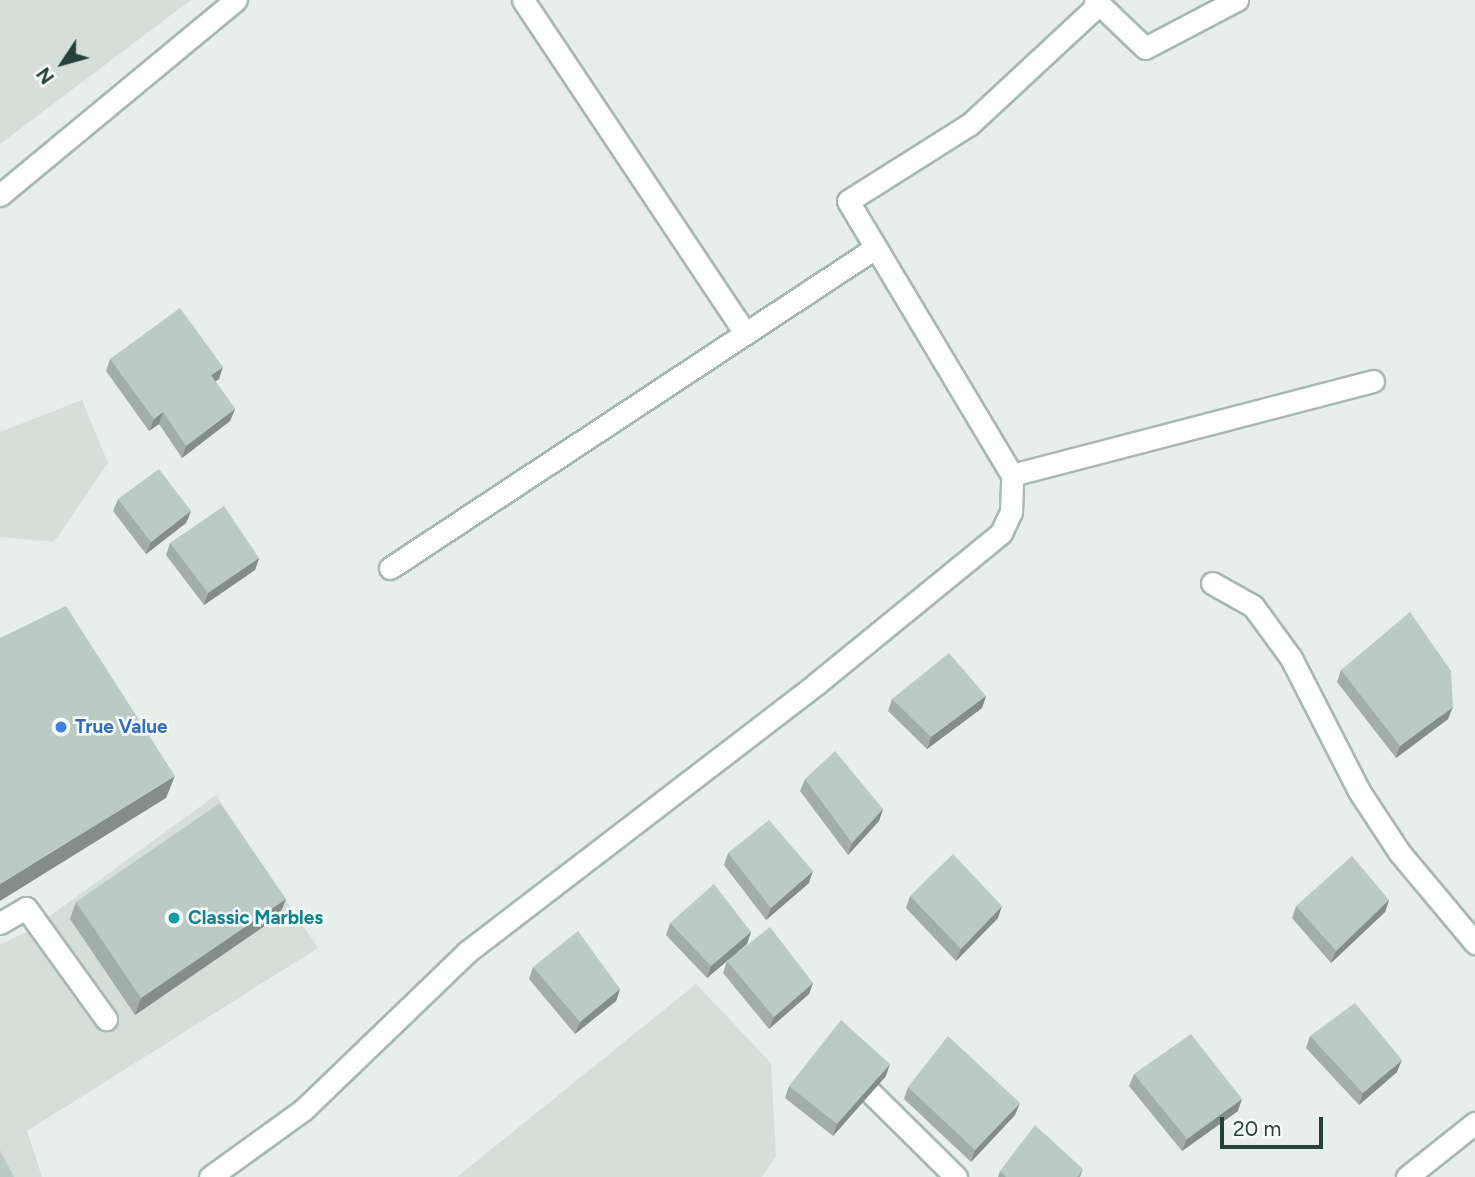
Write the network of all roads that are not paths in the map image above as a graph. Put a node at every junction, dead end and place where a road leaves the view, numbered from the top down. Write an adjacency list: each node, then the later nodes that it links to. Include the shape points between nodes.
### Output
1 (236, 0): 5 (street)
2 (523, 0): 7 (street)
3 (1237, 0): 4 (street, via 1146,48)
4 (1096, 2): 6 (street, via 970,124 848,201)
5 (0, 195)
6 (875, 248): 7 (street); 9 (street)
7 (744, 332): 10 (street)
8 (1373, 381): 9 (street)
9 (1012, 475): 17 (street, via 1011,512 1001,533 816,684 467,952 303,1110)
10 (390, 568)
11 (1212, 583): 13 (street, via 1253,606 1268,626 1291,658 1359,791 1399,852)
12 (0, 923): 14 (street, via 26,908)
13 (1475, 943)
14 (106, 1019)
15 (863, 1085): 18 (street)
16 (1475, 1123): 19 (street)
17 (210, 1177)
18 (956, 1177)
19 (1407, 1177)

